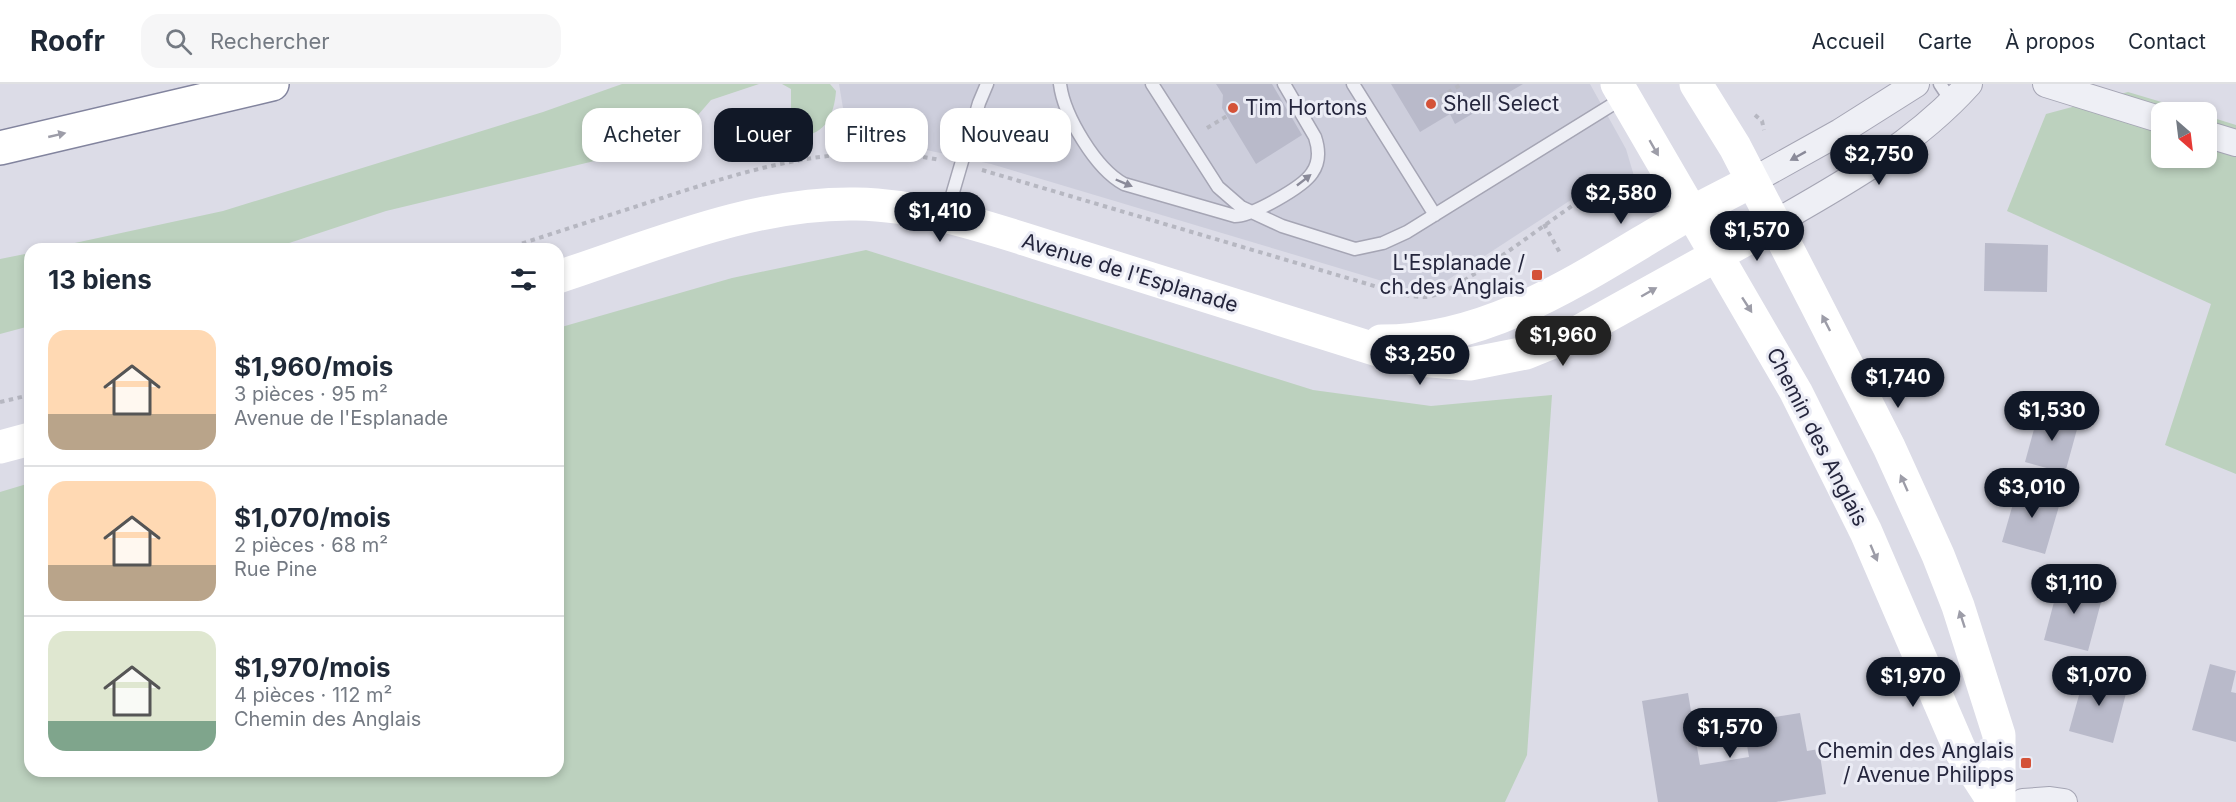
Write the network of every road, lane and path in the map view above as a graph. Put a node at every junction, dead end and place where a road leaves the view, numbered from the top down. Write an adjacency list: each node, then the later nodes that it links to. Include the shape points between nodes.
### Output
1 (272, 84): 17 (main road, one-way to 1)
2 (987, 84): 25 (lane)
3 (1060, 84): 22 (lane, one-way to 22, via 1062,99 1092,154 1113,179 1227,215)
4 (1152, 84): 22 (lane, via 1218,187)
5 (1284, 84): 22 (lane, one-way to 5, via 1301,184 1317,164 1316,137)
6 (1353, 84): 24 (lane)
7 (1462, 84): 13 (path)
8 (1696, 84): 20 (main road)
9 (1916, 84): 20 (street, one-way to 20)
10 (2046, 84): 14 (street)
11 (1954, 90): 26 (street, via 1897,148)
12 (1621, 91): 23 (main road, Chemin des Anglais, one-way to 23); 24 (lane)
13 (1440, 97)
14 (2151, 117)
15 (2217, 137): 16 (street)
16 (2236, 143)
17 (0, 148)
18 (935, 159): 27 (path, via 878,151 785,162 719,179)
19 (989, 171): 21 (path, via 1361,282 1426,297 1456,285 1597,190 1607,188)
20 (1752, 181): 23 (main road, Avenue de l'Esplanade); 26 (main road)
21 (1640, 195)
22 (1251, 212): 24 (lane, via 1355,249 1383,243)
23 (1691, 213): 28 (main road, Chemin des Anglais); 30 (main road, Avenue de l'Esplanade, via 1554,294 1471,327 1400,341)
24 (1435, 215)
25 (946, 218): 29 (main road, Avenue de l'Esplanade, via 917,210 857,204 802,208 741,219); 30 (main road, Avenue de l'Esplanade)
26 (1773, 224): 28 (main road, Avenue de l'Esplanade); 36 (main road, one-way to 26, via 2000,735 1954,596 1884,438)
27 (523, 243)
28 (1716, 255): 30 (main road, Avenue de l'Esplanade, one-way to 28, via 1418,360 1448,364 1489,362 1526,353 1580,331); 35 (main road, Chemin des Anglais, one-way to 35, via 1796,392 1866,532 1960,750)
29 (564, 275)
30 (1317, 331)
31 (24, 396): 32 (path)
32 (0, 402)
33 (24, 441): 34 (main road)
34 (0, 447)
35 (1994, 802)
36 (1999, 802)
37 (2023, 802): 38 (street)
38 (2064, 802)

